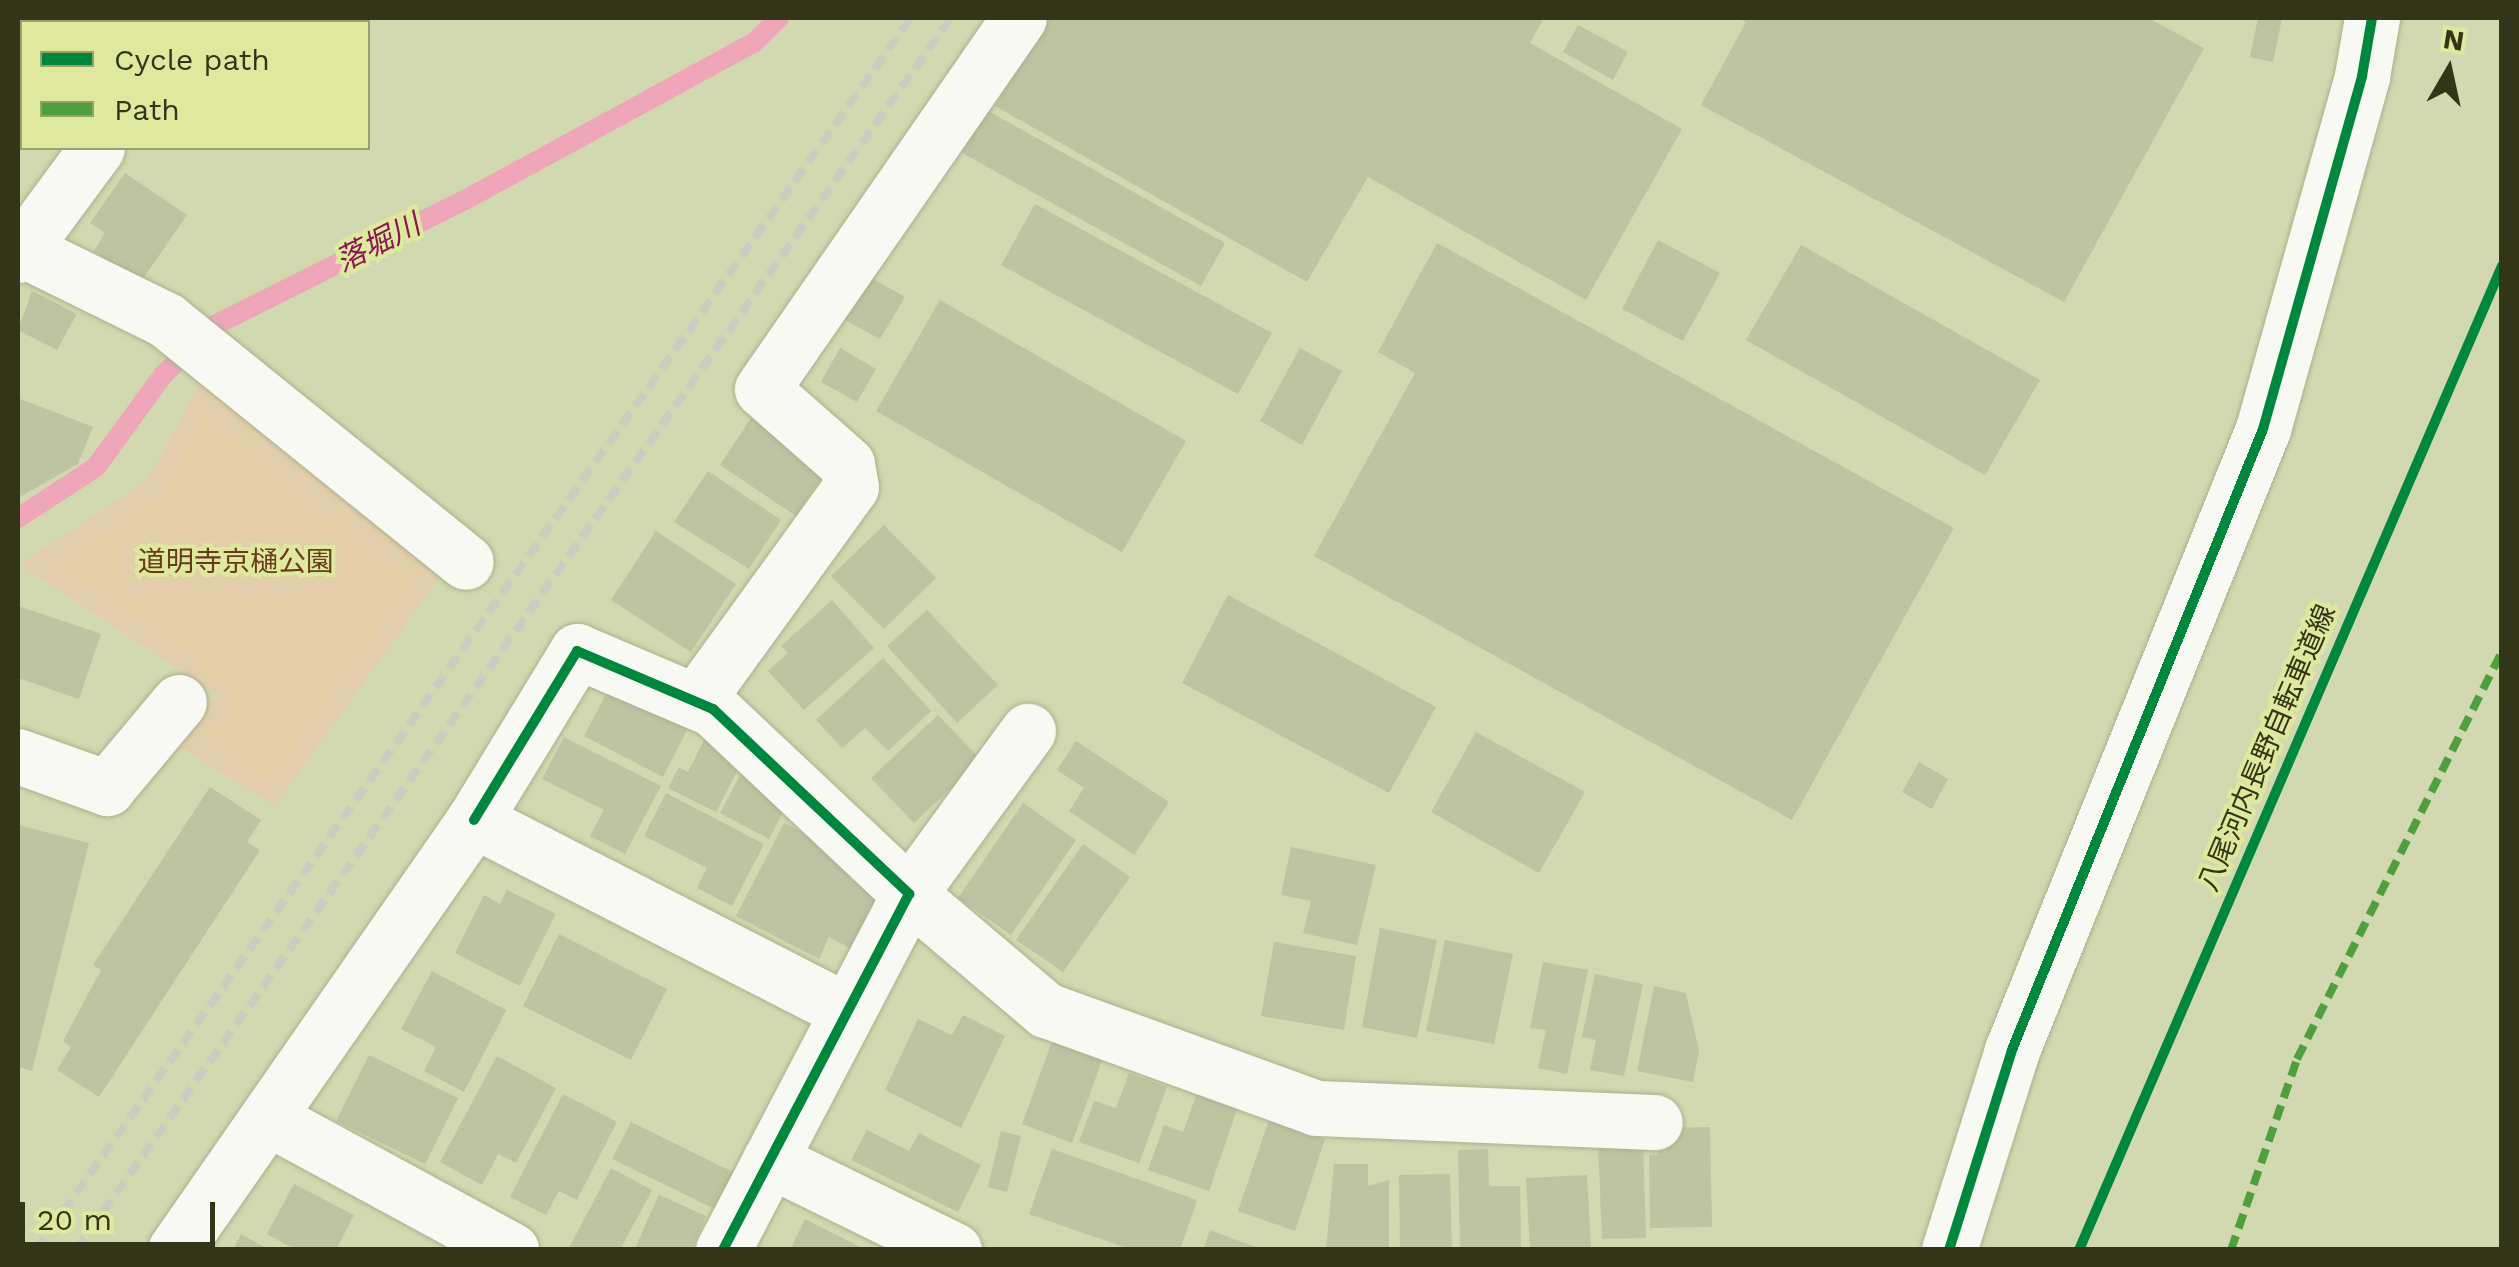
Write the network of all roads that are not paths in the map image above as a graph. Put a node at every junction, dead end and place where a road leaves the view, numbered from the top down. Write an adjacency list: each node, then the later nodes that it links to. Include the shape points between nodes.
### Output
1 (1019, 18): 6 (street, via 762,389 847,464 851,487)
2 (2372, 18): 21 (street, via 2262,429 2012,1050)
3 (96, 150): 4 (street)
4 (20, 252): 5 (street, via 196,344)
5 (466, 562)
6 (696, 701): 10 (street, via 577,652); 11 (street)
7 (179, 702): 9 (street, via 107,788)
8 (1028, 730): 11 (street)
9 (18, 756)
10 (474, 820): 12 (street); 13 (street)
11 (909, 894): 12 (street); 14 (street, via 1046,1010 1316,1108)
12 (846, 1010): 15 (street)
13 (268, 1118): 16 (street); 17 (street)
14 (1656, 1122)
15 (770, 1160): 19 (street); 20 (street)
16 (452, 1236): 18 (street)
17 (175, 1250)
18 (511, 1250)
19 (723, 1250)
20 (954, 1250)
21 (1949, 1250)

